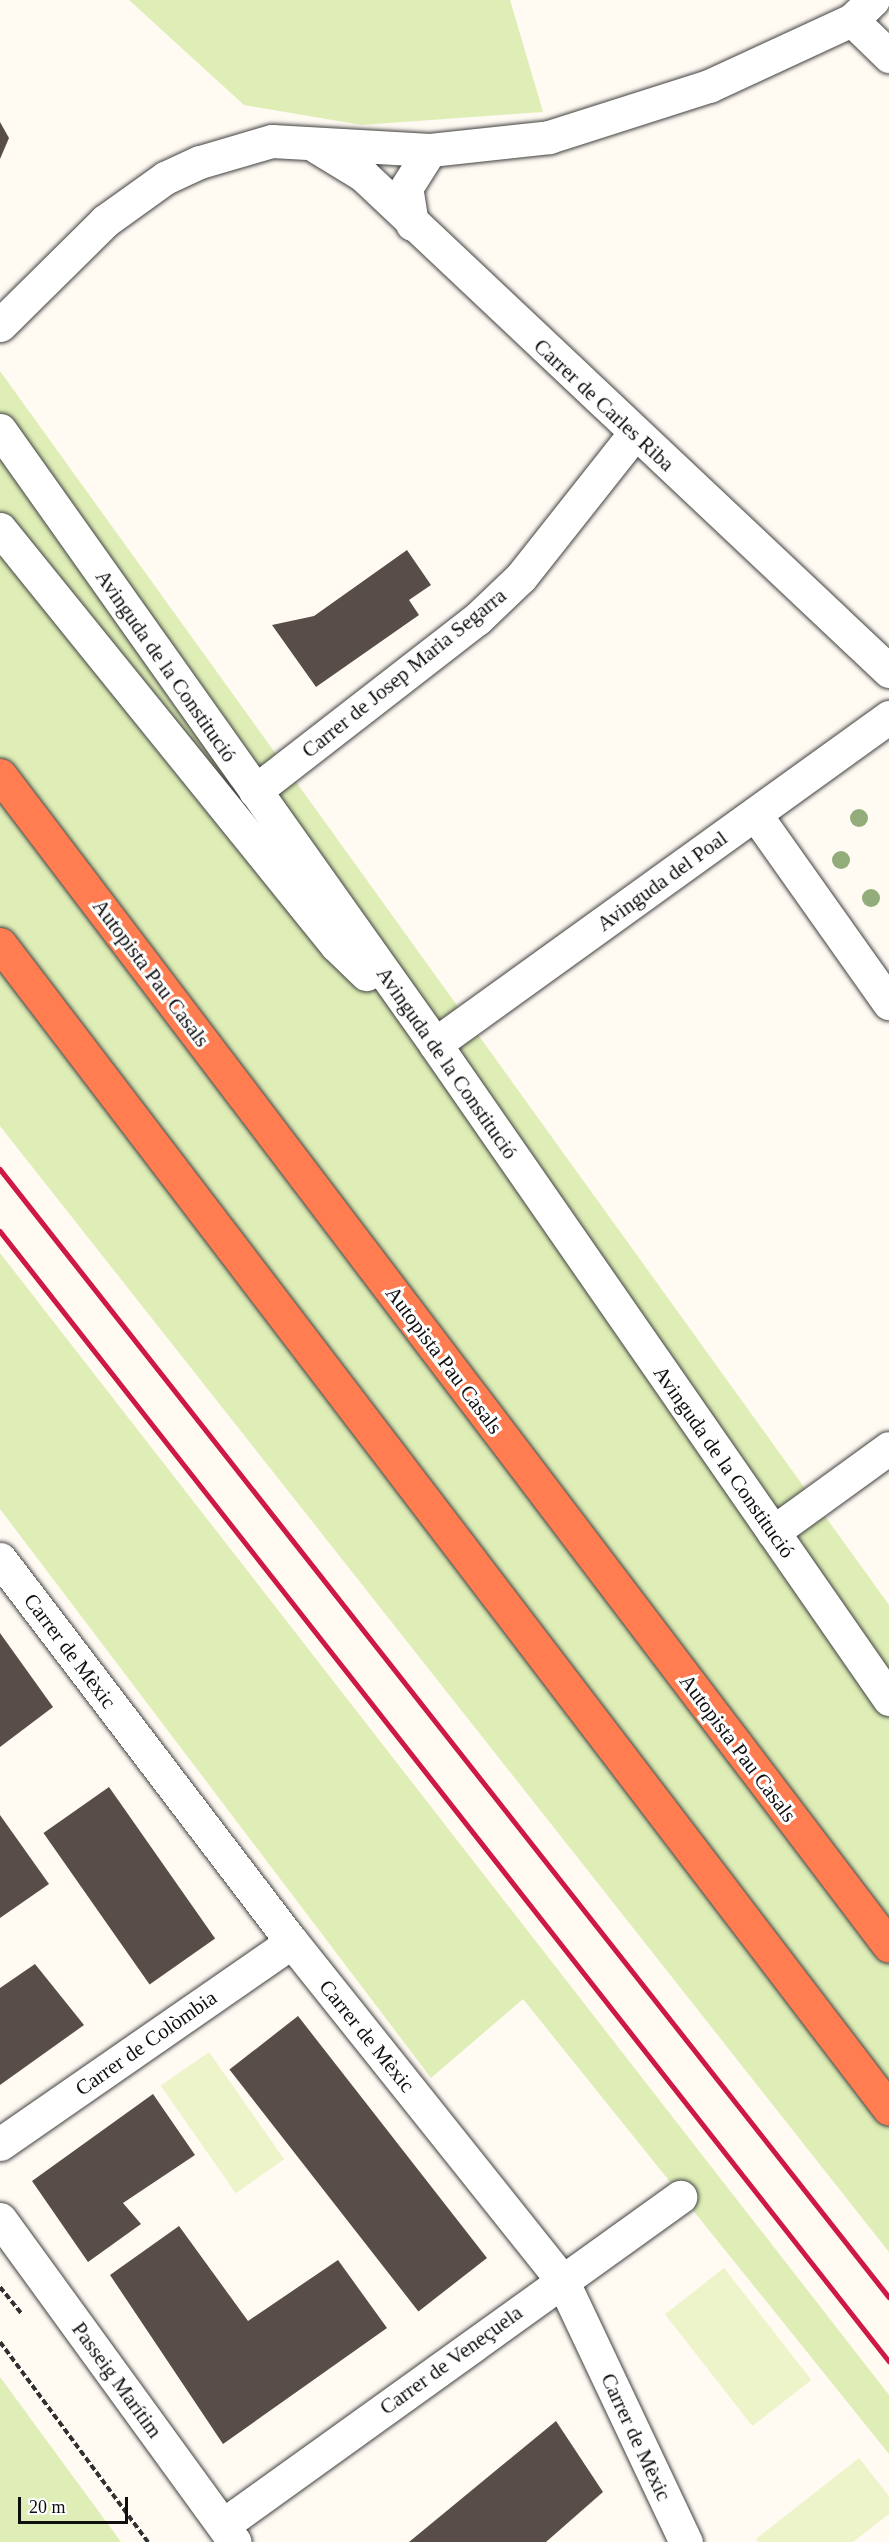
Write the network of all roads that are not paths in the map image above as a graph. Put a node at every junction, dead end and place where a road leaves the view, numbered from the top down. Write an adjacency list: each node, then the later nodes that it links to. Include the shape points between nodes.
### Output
1 (862, 10): 2 (street); 4 (street, via 709,86 549,136)
2 (889, 56)
3 (316, 146): 4 (street); 5 (street, Carrer de Carles Riba, via 363,175); 6 (street, via 273,141 200,162 132,199)
4 (430, 150): 5 (street, via 406,188)
5 (412, 224): 8 (street, Carrer de Carles Riba)
6 (0, 325)
7 (0, 430): 13 (street, Avinguda de la Constitució)
8 (634, 434): 10 (street, Carrer de Carles Riba); 13 (street, Carrer de Josep Maria Segarra, via 521,577 469,625)
9 (0, 530): 17 (street, via 336,945)
10 (889, 671)
11 (889, 717): 14 (street, Avinguda del Poal)
12 (0, 774): 24 (highway, Autopista Pau Casals)
13 (255, 791): 17 (street, Avinguda de la Constitució)
14 (755, 814): 16 (street); 18 (street, Avinguda del Poal)
15 (0, 944): 25 (highway)
16 (889, 1003)
17 (411, 1011): 18 (street, Avinguda de la Constitució)
18 (435, 1044): 20 (street, Avinguda de la Constitució)
19 (889, 1448): 20 (street)
20 (773, 1532): 22 (street, Avinguda de la Constitució)
21 (0, 1558): 23 (street, Carrer de Mèxic)
22 (889, 1699)
23 (292, 1942): 26 (street, Carrer de Colòmbia); 29 (street, Carrer de Mèxic)
24 (889, 1946)
25 (889, 2109)
26 (0, 2144)
27 (680, 2197): 29 (street, Carrer de Veneçuela)
28 (0, 2218): 30 (street, Passeig Marítim)
29 (562, 2280): 30 (street, Carrer de Veneçuela); 31 (street, Carrer de Mèxic)
30 (229, 2534)
31 (686, 2542)

